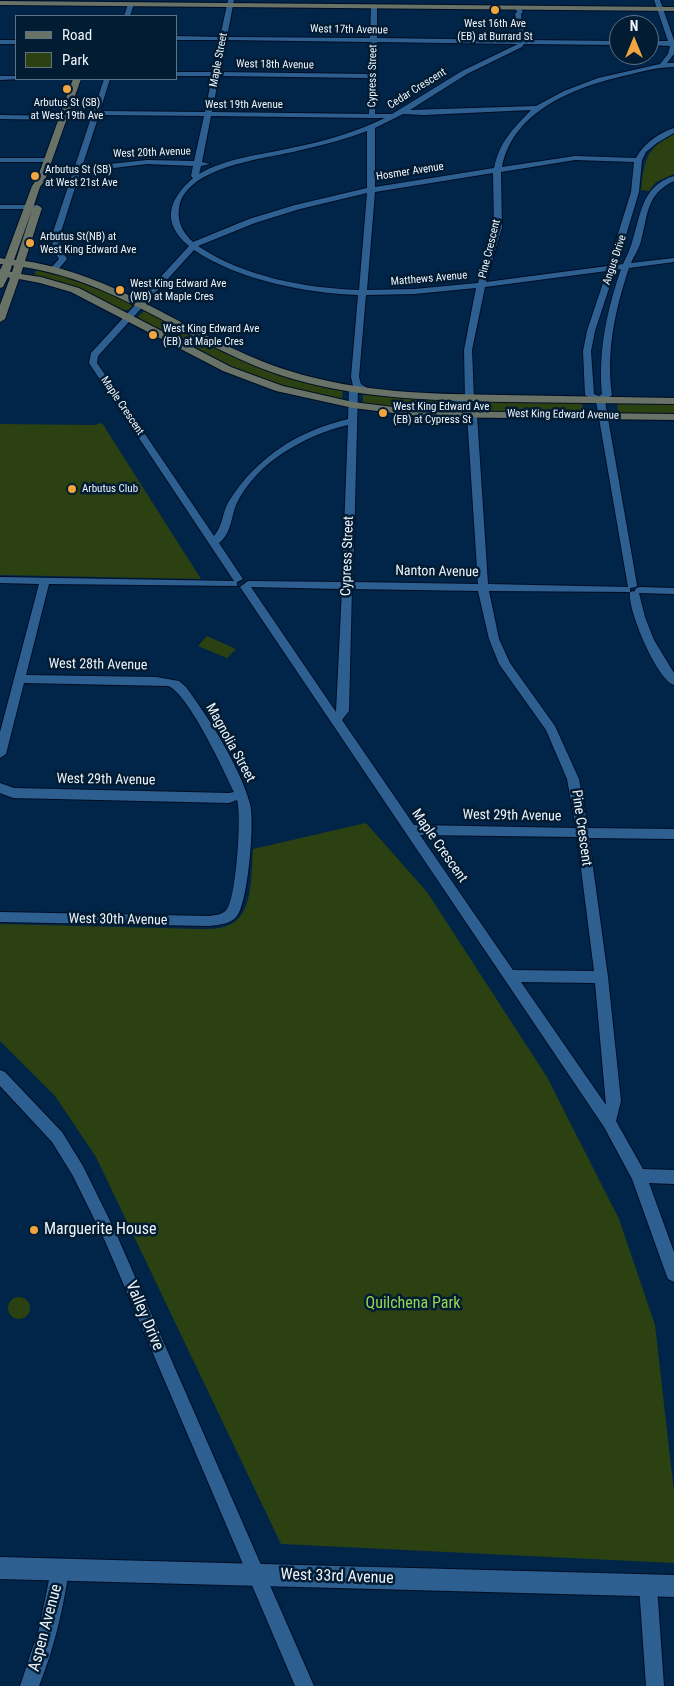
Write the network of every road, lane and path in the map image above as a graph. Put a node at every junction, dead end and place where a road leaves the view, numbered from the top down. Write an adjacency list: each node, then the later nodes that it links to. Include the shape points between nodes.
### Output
1 (657, 0): 8 (street)
2 (100, 2): 4 (main road); 5 (main road); 10 (main road); 11 (main road)
3 (231, 2): 5 (main road); 6 (main road); 14 (street, Maple Street)
4 (0, 3)
5 (131, 4): 12 (street)
6 (374, 4): 7 (main road); 15 (street, Cypress Street)
7 (517, 4): 8 (main road); 18 (street)
8 (660, 9): 9 (main road); 21 (street)
9 (674, 9)
10 (94, 15)
11 (101, 15)
12 (127, 15)
13 (178, 38): 14 (street, West 17th Avenue)
14 (223, 39): 15 (street, West 17th Avenue); 25 (street, Maple Street)
15 (374, 40): 18 (street, West 17th Avenue); 26 (street, Cypress Street)
16 (0, 42): 17 (street)
17 (15, 42)
18 (522, 42): 19 (street); 32 (street, Cedar Crescent, via 520,46 456,77)
19 (609, 42)
20 (659, 43): 21 (street)
21 (673, 43): 22 (street, via 671,54)
22 (662, 65): 23 (street, Pine Crescent); 31 (street, Pine Crescent, via 591,82)
23 (674, 65)
24 (178, 74): 25 (street, West 18th Avenue)
25 (216, 75): 26 (street, West 18th Avenue); 34 (street, Maple Street)
26 (373, 76): 35 (street, Cypress Street)
27 (0, 78): 28 (street)
28 (15, 78)
29 (77, 80): 38 (main road)
30 (107, 80): 33 (street)
31 (537, 108): 32 (street); 46 (street, Pine Crescent, via 507,140)
32 (403, 112): 37 (street, Cedar Crescent)
33 (95, 113): 34 (street, West 19th Avenue); 47 (street)
34 (209, 114): 35 (street, West 19th Avenue); 44 (street, Maple Street)
35 (372, 116): 37 (street, West 19th Avenue)
36 (0, 117): 38 (street)
37 (392, 117): 39 (street, Cedar Crescent)
38 (63, 118): 42 (main road)
39 (371, 127): 45 (street, Cedar Crescent); 50 (street, Cypress Street)
40 (674, 130): 43 (street, via 654,141)
41 (0, 160): 42 (street)
42 (48, 160): 54 (main road, via 41,180 43,186)
43 (638, 160): 46 (street, Hosmer Avenue, via 575,158); 51 (street, Angus Drive)
44 (198, 163): 45 (street, Cedar Crescent); 47 (street, West 20th Avenue, via 138,163); 49 (street, Maple Street)
45 (223, 167): 49 (street, Cedar Crescent)
46 (497, 169): 50 (street, Hosmer Avenue); 65 (street, Pine Crescent, via 498,227)
47 (77, 170): 61 (street, via 56,235 57,248 63,260)
48 (674, 178): 52 (street, via 661,184)
49 (197, 179): 55 (street, Cedar Crescent, via 180,196 174,215 176,227)
50 (371, 190): 55 (street, Hosmer Avenue, via 298,206); 66 (street, Cypress Street)
51 (635, 192): 52 (street); 60 (street, Angus Drive)
52 (651, 195): 59 (street, Angus Drive)
53 (0, 207): 54 (street)
54 (33, 207): 57 (main road); 58 (main road)
55 (193, 245): 66 (street, Matthews Avenue, via 254,275 324,291); 67 (street, Maple Crescent)
56 (674, 260): 59 (street, Matthews Avenue)
57 (5, 261): 58 (main road, West King Edward Avenue); 62 (main road)
58 (20, 263): 61 (main road, West King Edward Avenue); 63 (main road)
59 (626, 266): 60 (street, Matthews Avenue); 76 (street, Angus Drive, via 608,332 604,379 606,395)
60 (612, 268): 65 (street, Matthews Avenue); 76 (street, Angus Drive, via 587,351 590,395)
61 (54, 269): 67 (main road, West King Edward Avenue)
62 (2, 273): 63 (main road, West King Edward Avenue); 64 (main road)
63 (16, 275): 68 (main road, West King Edward Avenue, via 75,290); 69 (main road)
64 (0, 285)
65 (481, 285): 66 (street, Matthews Avenue, via 426,292); 75 (street, Pine Crescent, via 468,350)
66 (362, 294): 70 (street, Cypress Street)
67 (140, 304): 68 (street, Maple Crescent); 71 (main road, West King Edward Avenue, via 244,358)
68 (128, 318): 78 (main road, West King Edward Avenue, via 254,379 293,392); 83 (street, Maple Crescent, via 94,356 93,363)
69 (0, 320)
70 (355, 377): 71 (street, via 347,383); 73 (street, via 360,387)
71 (332, 385): 72 (main road, West King Edward Avenue)
72 (354, 389): 73 (main road, West King Edward Avenue); 78 (street, Cypress Street)
73 (369, 392): 74 (main road, West King Edward Avenue)
74 (454, 398): 75 (main road, West King Edward Avenue); 79 (street, via 465,403)
75 (469, 399): 76 (main road, West King Edward Avenue)
76 (600, 400): 77 (main road, West King Edward Avenue); 80 (street, Angus Drive)
77 (674, 401)
78 (353, 405): 79 (main road, West King Edward Avenue, via 404,412); 82 (street, Cypress Street)
79 (472, 414): 80 (main road, West King Edward Avenue); 88 (street, Pine Crescent)
80 (602, 416): 81 (main road, West King Edward Avenue); 89 (street, Angus Drive)
81 (674, 417)
82 (352, 420): 83 (street, via 321,429 281,450 262,465 237,497 220,536); 87 (street, Cypress Street)
83 (214, 541): 86 (street, Maple Crescent)
84 (0, 580): 85 (street, Nanton Avenue)
85 (45, 581): 86 (street, Nanton Avenue); 91 (street)
86 (241, 583): 87 (street, Nanton Avenue); 94 (street, Maple Crescent)
87 (347, 585): 88 (street, Nanton Avenue); 94 (street, Cypress Street, via 343,710)
88 (483, 588): 89 (street, Nanton Avenue); 99 (street, Pine Crescent, via 494,639 505,664 551,729 568,764 574,779)
89 (633, 590): 90 (street, Nanton Avenue); 92 (street, Angus Drive, via 637,612 652,647)
90 (674, 590)
91 (20, 679): 93 (street, West 28th Avenue); 95 (street)
92 (674, 681)
93 (176, 684): 97 (street, Magnolia Street, via 188,696)
94 (336, 720): 98 (street, Maple Crescent)
95 (0, 754)
96 (0, 788): 97 (street, West 29th Avenue, via 13,793 229,798)
97 (241, 794): 101 (street, Magnolia Street, via 246,807 238,900)
98 (410, 830): 99 (street, West 29th Avenue); 103 (street, Maple Crescent)
99 (582, 832): 100 (street, West 29th Avenue); 104 (street, Pine Crescent)
100 (674, 834)
101 (234, 911): 102 (street, West 30th Avenue, via 224,919 209,921)
102 (0, 917)
103 (510, 976): 104 (street); 106 (street, Maple Crescent)
104 (601, 977): 106 (street, Pine Crescent, via 614,1101)
105 (0, 1076): 112 (street, Valley Drive, via 57,1137 78,1171 110,1236)
106 (609, 1122): 107 (street)
107 (639, 1176): 108 (street); 109 (street)
108 (674, 1177)
109 (674, 1274)
110 (0, 1568): 111 (street, West 33rd Avenue)
111 (60, 1570): 112 (street, West 33rd Avenue); 115 (street, Aspen Avenue, via 47,1636)
112 (256, 1575): 113 (street, West 33rd Avenue); 116 (street)
113 (648, 1586): 114 (street, West 33rd Avenue); 117 (street)
114 (674, 1586)
115 (29, 1686)
116 (305, 1686)
117 (655, 1686)

